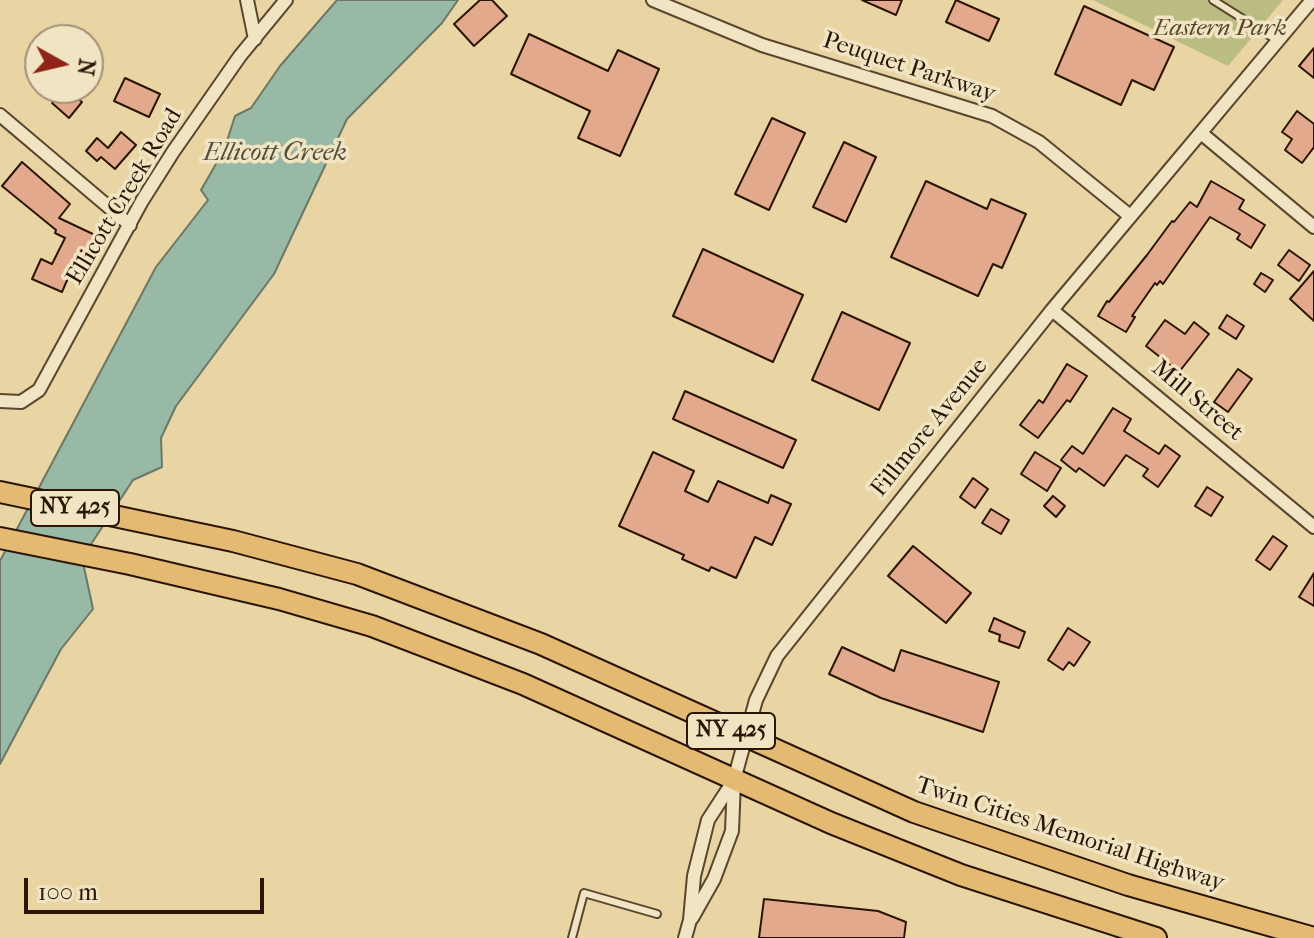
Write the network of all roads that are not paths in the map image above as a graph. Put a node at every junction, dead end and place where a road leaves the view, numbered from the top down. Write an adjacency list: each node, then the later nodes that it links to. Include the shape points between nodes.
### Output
1 (247, 0): 6 (street)
2 (286, 0): 6 (street, Ellicott Creek Road)
3 (653, 0): 10 (street, Peuquet Parkway, via 762,45 992,116 1039,142)
4 (1213, 0): 7 (lane)
5 (1312, 0): 7 (street, Fillmore Avenue)
6 (255, 39): 11 (street, Ellicott Creek Road, via 181,140)
7 (1278, 41): 9 (street, Fillmore Avenue)
8 (0, 115): 11 (street)
9 (1201, 133): 10 (street, Fillmore Avenue); 12 (street)
10 (1130, 216): 13 (street, Fillmore Avenue)
11 (130, 225): 14 (street, Ellicott Creek Road, via 39,390 21,402)
12 (1314, 227)
13 (1052, 310): 16 (street, Mill Street); 18 (street, Fillmore Avenue, via 777,656)
14 (0, 401)
15 (0, 492): 18 (main road, Twin Cities Memorial Highway / NY 425, via 233,541 357,574 541,644)
16 (1314, 527)
17 (0, 538): 19 (main road, NY 425, via 279,599 372,626 535,689)
18 (746, 737): 19 (street, Fillmore Avenue); 25 (main road, Twin Cities Memorial Highway / NY 425, via 914,812 996,842)
19 (734, 780): 21 (street, Fillmore Avenue, via 708,820); 21 (street, via 732,831 714,879); 24 (main road, NY 425, via 961,875)
20 (657, 914): 22 (lane, via 584,893)
21 (690, 920): 23 (street, Fillmore Avenue)
22 (572, 938)
23 (685, 938)
24 (1156, 938)
25 (1314, 938)

